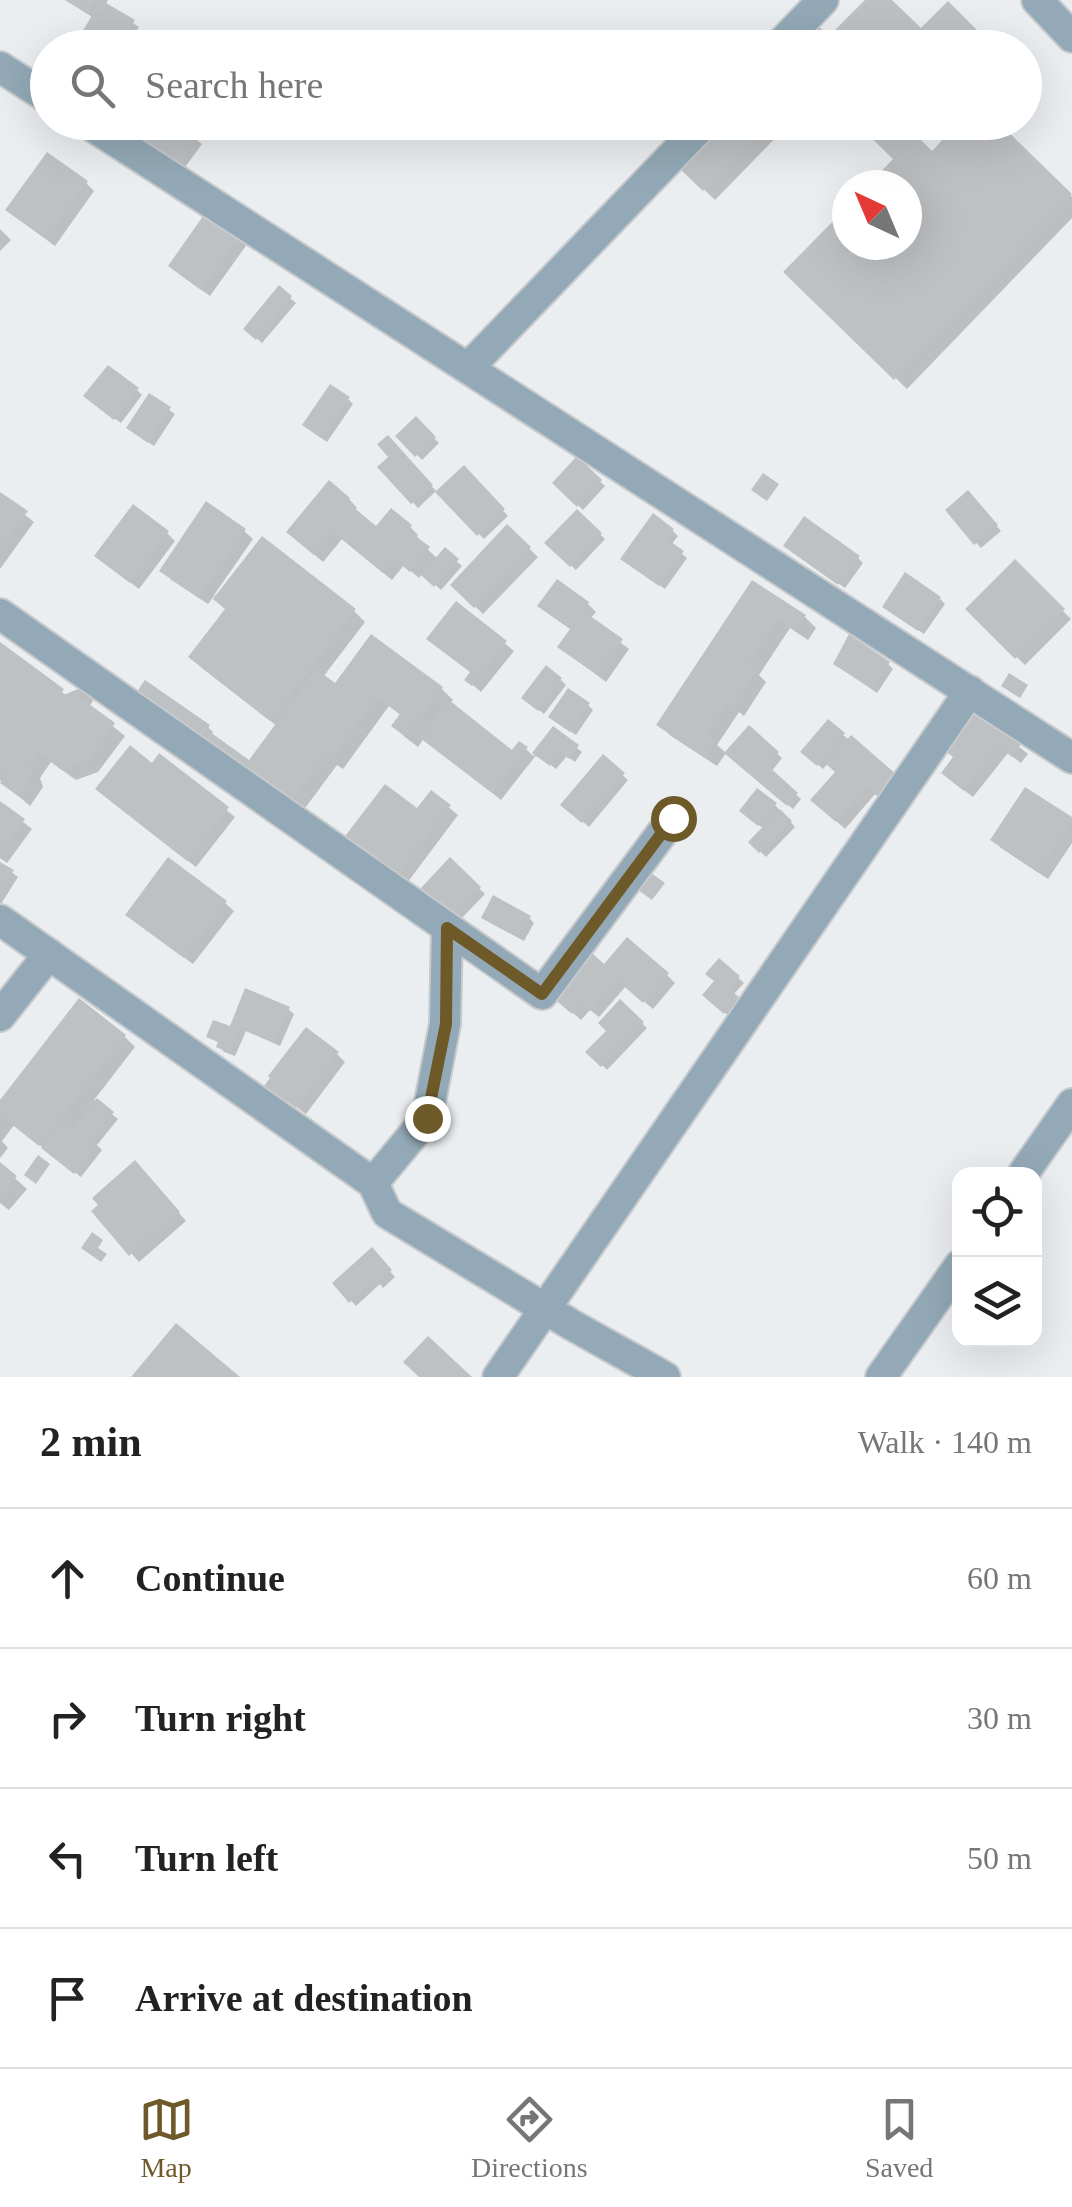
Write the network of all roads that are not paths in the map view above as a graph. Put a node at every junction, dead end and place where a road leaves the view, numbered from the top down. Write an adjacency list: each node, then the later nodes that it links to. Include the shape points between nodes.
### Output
1 (824, 0): 3 (street)
2 (1037, 0): 4 (street)
3 (795, 30)
4 (1072, 38)
5 (0, 68): 6 (street)
6 (30, 87)
7 (114, 140): 9 (street)
8 (688, 140): 9 (street)
9 (468, 368): 11 (street)
10 (0, 614): 15 (street)
11 (970, 691): 12 (street); 22 (street)
12 (1072, 758)
13 (673, 818): 15 (street, via 542,994)
14 (0, 920): 16 (street)
15 (447, 928): 20 (street, via 446,1024 427,1118)
16 (49, 954): 17 (street); 20 (street)
17 (0, 1016)
18 (1072, 1104): 19 (street)
19 (1028, 1167)
20 (373, 1183): 22 (street, via 387,1213)
21 (952, 1276): 25 (street)
22 (545, 1308): 23 (street); 24 (street)
23 (498, 1377)
24 (664, 1377)
25 (881, 1377)

